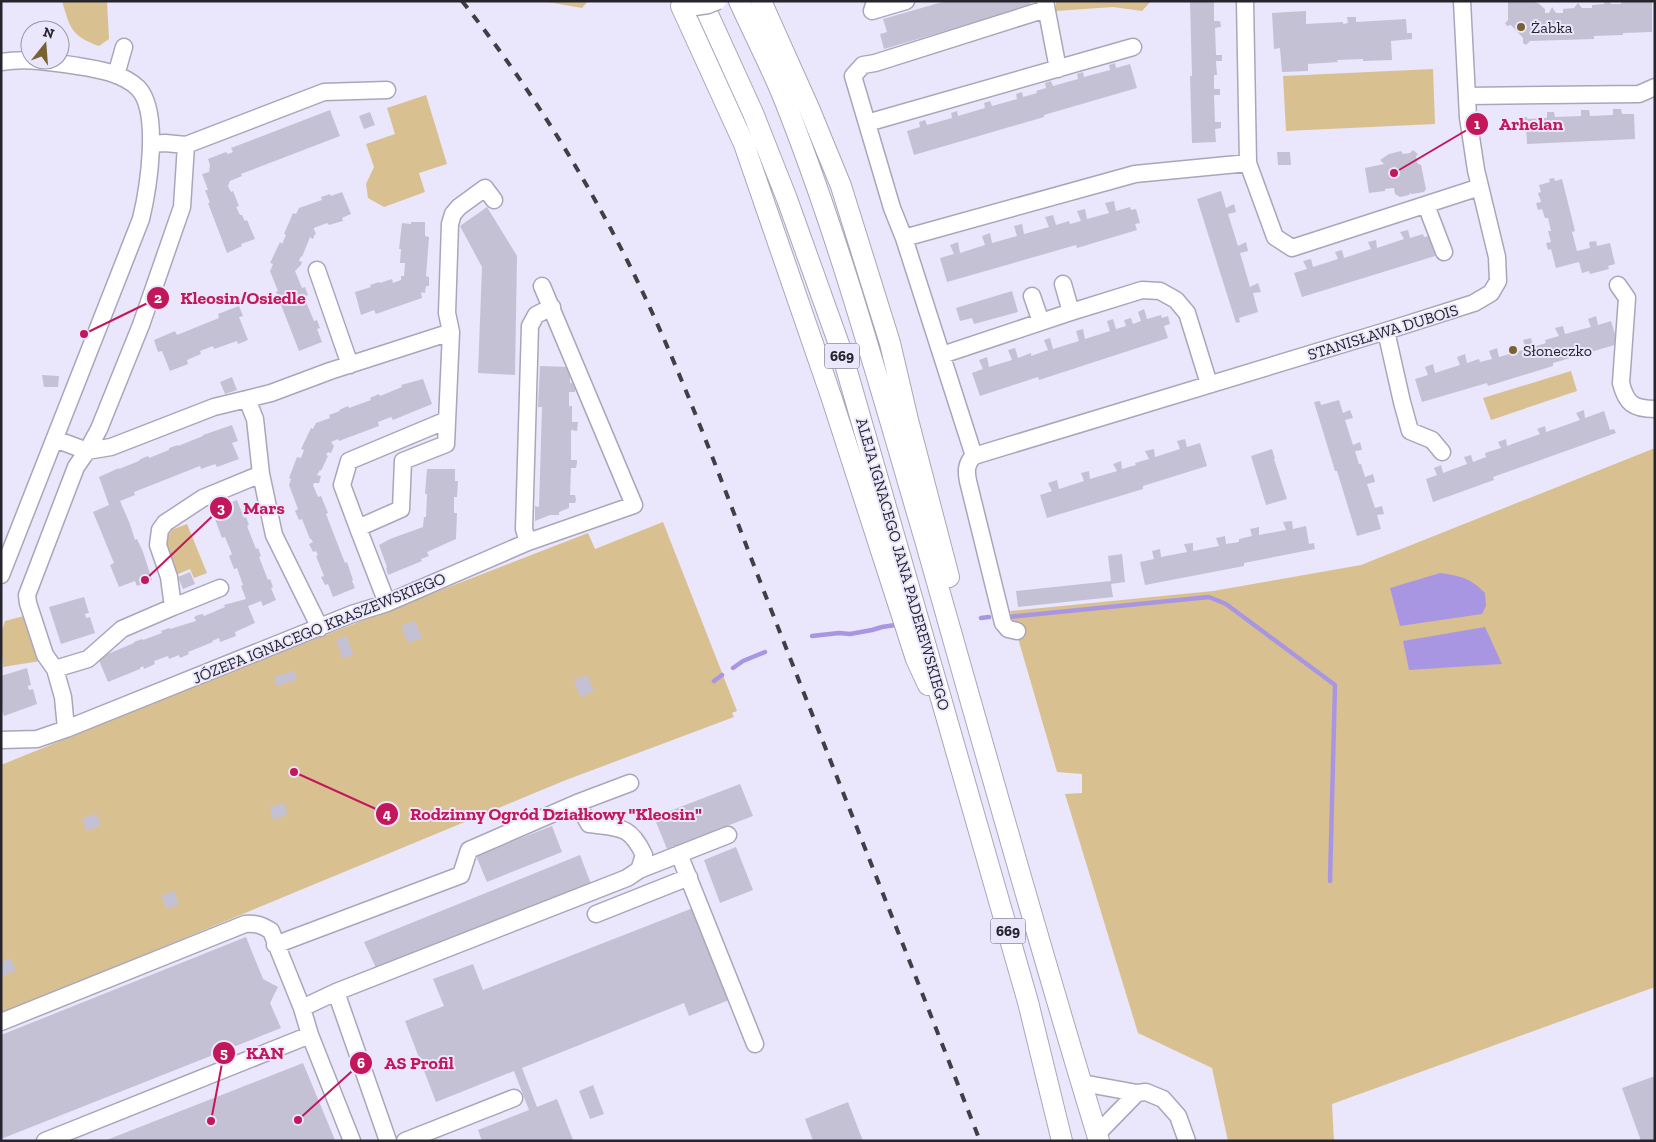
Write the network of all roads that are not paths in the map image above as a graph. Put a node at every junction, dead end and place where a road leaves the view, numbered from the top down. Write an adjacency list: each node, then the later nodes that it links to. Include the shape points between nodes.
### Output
1 (718, 1): 8 (street, bridge, via 708,5)
2 (739, 1): 57 (main road, ALEJA IGNACEGO JANA PADEREWSKIEGO / 669, via 781,92 816,184 866,338)
3 (761, 1): 57 (main road, via 810,108 841,186 890,343 962,627)
4 (875, 1): 5 (street, via 872,11)
5 (906, 1)
6 (1245, 1): 21 (street)
7 (1462, 1): 17 (street, STANISŁAWA DUBOIS)
8 (686, 4): 81 (main road, ALEJA IGNACEGO JANA PADEREWSKIEGO / 669, via 744,144 832,396 920,672 949,722 1028,1002)
9 (1046, 5): 13 (street); 18 (street, via 863,65 853,76)
10 (124, 47): 14 (street)
11 (1133, 47): 13 (street)
12 (1, 62): 14 (street, via 48,61)
13 (1058, 69): 18 (street)
14 (116, 75): 19 (street, via 131,82 144,97)
15 (1655, 87): 17 (street, via 1639,94)
16 (387, 90): 20 (street, via 324,92)
17 (1467, 96): 22 (street, STANISŁAWA DUBOIS)
18 (867, 123): 25 (street)
19 (151, 144): 20 (street); 43 (street, via 149,178 141,219)
20 (186, 145): 44 (street, via 182,207 141,325)
21 (1248, 163): 24 (street, via 1275,237 1292,248); 25 (street, via 1135,174)
22 (1480, 187): 24 (street); 36 (street, STANISŁAWA DUBOIS, via 1497,257 1498,281 1491,293 1474,303)
23 (494, 200): 35 (street, via 485,188 459,207 452,219 448,313)
24 (1426, 205): 26 (street)
25 (904, 238): 37 (street)
26 (1444, 252)
27 (317, 270): 38 (street)
28 (1063, 284): 33 (street)
29 (1618, 285): 41 (street, via 1627,298 1621,383 1624,396 1633,405)
30 (542, 286): 32 (street)
31 (1032, 296): 34 (street)
32 (552, 306): 49 (street, via 536,315 530,326 524,529); 49 (street, JÓZEFA IGNACEGO KRASZEWSKIEGO, via 634,505)
33 (1071, 312): 34 (street); 39 (street, via 1142,290 1160,291 1176,300 1187,312)
34 (1041, 322): 37 (street)
35 (451, 332): 38 (street); 42 (street)
36 (1386, 332): 39 (street, STANISŁAWA DUBOIS); 45 (street, via 1410,431 1432,440)
37 (942, 355): 46 (street)
38 (350, 365): 40 (street)
39 (1209, 384): 46 (street, STANISŁAWA DUBOIS)
40 (247, 399): 44 (street, via 214,407 111,447); 47 (street, via 255,420)
41 (1655, 409)
42 (447, 420): 48 (street, via 446,444 404,461 401,509); 48 (street, via 349,462 342,485)
43 (55, 439): 44 (street); 50 (street)
44 (87, 451): 56 (street, via 76,467 27,595 45,655)
45 (1442, 452)
46 (981, 454): 55 (street, via 970,460 966,468 970,491 1003,623 1008,629)
47 (261, 474): 53 (street, via 203,498 165,522 158,545 169,577); 54 (street, via 274,534)
48 (358, 528): 52 (street)
49 (528, 542): 52 (street, JÓZEFA IGNACEGO KRASZEWSKIEGO)
50 (1, 575)
51 (220, 588): 53 (street)
52 (387, 603): 54 (street, JÓZEFA IGNACEGO KRASZEWSKIEGO)
53 (173, 607): 56 (street, via 122,629 83,662)
54 (320, 628): 58 (street, JÓZEFA IGNACEGO KRASZEWSKIEGO)
55 (1017, 631)
56 (55, 669): 58 (street, via 63,696)
57 (965, 680): 73 (main road, ALEJA IGNACEGO JANA PADEREWSKIEGO / 669)
58 (66, 729): 59 (street, JÓZEFA IGNACEGO KRASZEWSKIEGO, via 37,739)
59 (1, 740)
60 (630, 783): 61 (street)
61 (578, 804): 64 (street, via 589,824 628,831 637,840 644,855); 67 (street, via 469,850 461,875)
62 (728, 835): 63 (street)
63 (679, 854): 64 (street); 65 (street)
64 (639, 870): 68 (street, via 627,878)
65 (690, 877): 66 (street); 72 (street)
66 (596, 914)
67 (276, 944): 69 (street); 70 (street, via 271,932 263,926 245,924)
68 (336, 992): 69 (street); 79 (street)
69 (302, 1008): 71 (street)
70 (1, 1022)
71 (310, 1035): 77 (street); 78 (street)
72 (755, 1044)
73 (1082, 1083): 74 (street); 76 (main road, ALEJA IGNACEGO JANA PADEREWSKIEGO / 669)
74 (1137, 1093): 76 (street); 82 (street, via 1146,1092 1163,1099 1178,1116)
75 (514, 1098): 80 (street)
76 (1098, 1137)
77 (45, 1141)
78 (352, 1141)
79 (388, 1141)
80 (405, 1141)
81 (1062, 1141)
82 (1187, 1141)

